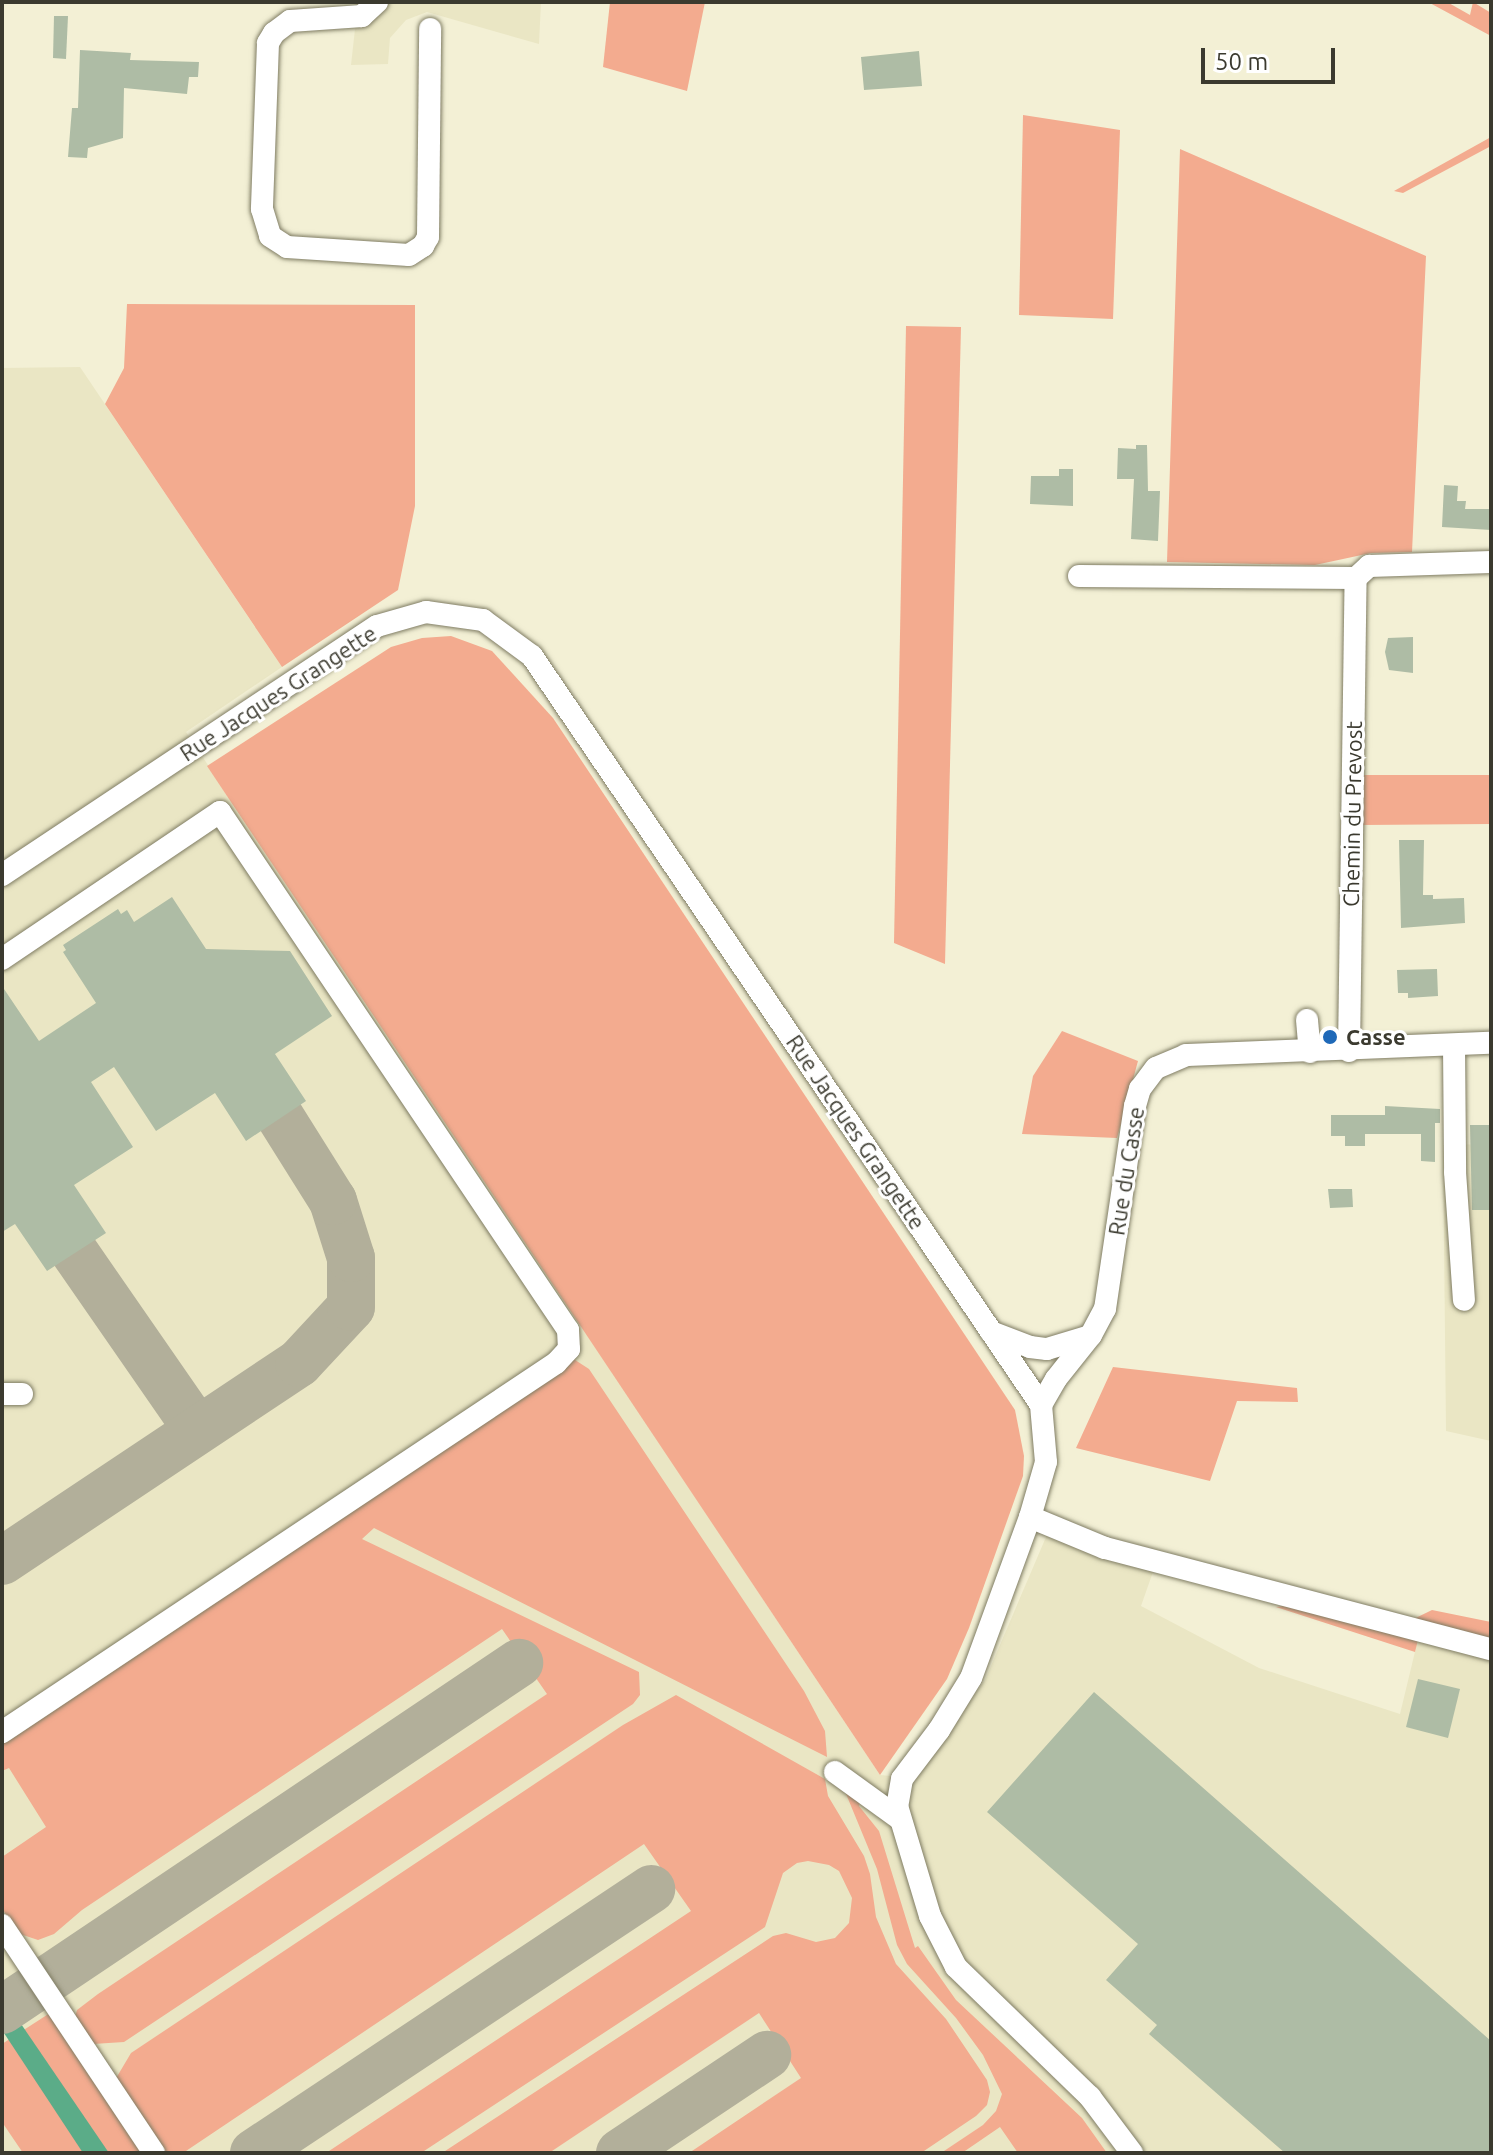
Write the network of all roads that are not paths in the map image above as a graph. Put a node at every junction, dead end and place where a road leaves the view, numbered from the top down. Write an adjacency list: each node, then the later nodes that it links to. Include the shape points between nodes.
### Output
1 (377, 2): 2 (street, via 362,16 290,21 268,43 262,209 270,236 287,247 409,255 423,246 428,237)
2 (430, 29)
3 (1491, 562): 5 (street, via 1369,566)
4 (1079, 576): 5 (street)
5 (1356, 578): 11 (street, Chemin du Prevost)
6 (2, 875): 14 (street, Rue Jacques Grangette, via 377,626 426,612 483,620 532,656)
7 (2, 959): 19 (street, via 220,812 568,1330 569,1349 556,1363)
8 (1307, 1020): 12 (street)
9 (1491, 1043): 10 (street, Rue du Casse)
10 (1454, 1045): 11 (street, Rue du Casse); 13 (street)
11 (1349, 1051): 12 (street, Rue du Casse)
12 (1310, 1052): 15 (street, Rue du Casse, via 1186,1055 1170,1059 1147,1078 1135,1106 1105,1309)
13 (1464, 1300)
14 (991, 1332): 15 (street, via 1047,1349); 16 (street, Rue Jacques Grangette)
15 (1091, 1335): 16 (street, Rue du Casse)
16 (1041, 1405): 17 (street, Rue Jacques Grangette, via 1046,1462)
17 (1030, 1517): 18 (street, via 1105,1548); 21 (street, Rue Jacques Grangette, via 971,1678 902,1779)
18 (1491, 1649)
19 (2, 1732)
20 (835, 1772): 21 (street)
21 (900, 1819): 24 (street, Rue Jacques Grangette, via 930,1916 956,1967 1090,2097)
22 (2, 1925): 23 (street)
23 (154, 2153)
24 (1132, 2153)

